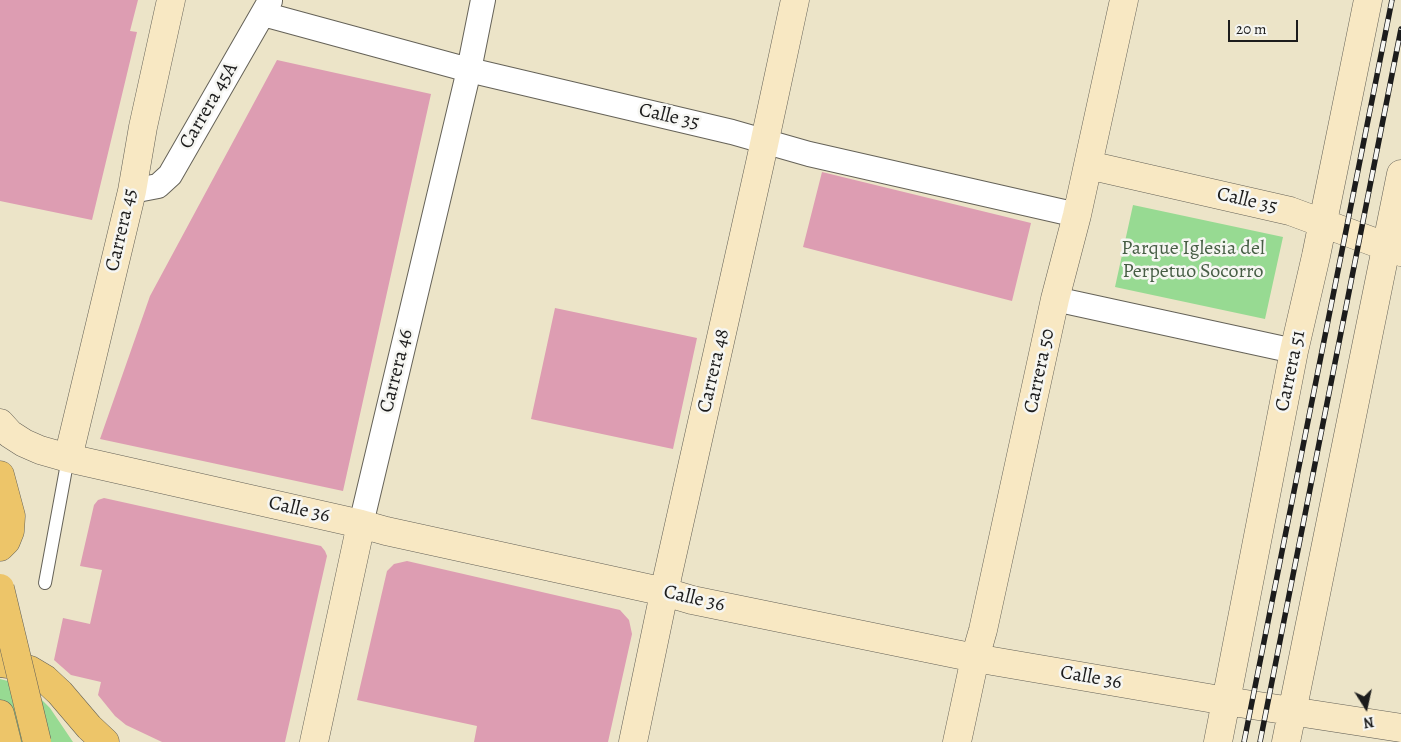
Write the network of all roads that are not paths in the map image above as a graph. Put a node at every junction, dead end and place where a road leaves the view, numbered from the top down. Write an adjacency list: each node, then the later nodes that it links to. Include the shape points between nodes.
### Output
1 (171, 0): 11 (street, Carrera 45)
2 (483, 0): 7 (street, Carrera 46)
3 (795, 0): 8 (street, Carrera 48)
4 (1124, 0): 9 (street, Carrera 50)
5 (1368, 0): 13 (street, Carrera 51)
6 (266, 7): 7 (street, Calle 35); 11 (street, Carrera 45A, via 170,175 158,186)
7 (469, 70): 8 (street, Calle 35); 20 (street, Carrera 46)
8 (764, 140): 12 (street, Calle 35, via 809,154); 24 (street, Carrera 48)
9 (1088, 165): 12 (street, Carrera 50); 13 (street, Calle 35, via 1290,211)
10 (1401, 174): 14 (street)
11 (132, 191): 18 (street, Carrera 45)
12 (1077, 215): 15 (street, Carrera 50)
13 (1322, 222): 14 (street, Calle 35); 16 (street, Carrera 51)
14 (1394, 249): 28 (street)
15 (1055, 299): 16 (street); 25 (street, Carrera 50)
16 (1294, 351): 27 (street, Carrera 51)
17 (0, 423): 18 (street, Calle 36, via 24,444)
18 (68, 458): 20 (street, Calle 36); 22 (lane)
19 (0, 475): 21 (main road, via 11,516 10,531)
20 (361, 524): 24 (street, Calle 36); 34 (street, Carrera 46)
21 (0, 547)
22 (45, 583)
23 (0, 588): 32 (main road, bridge)
24 (665, 592): 25 (street, Calle 36); 35 (street, Carrera 48)
25 (975, 658): 27 (street, Calle 36); 36 (street, Carrera 50)
26 (0, 663): 33 (main road, via 30,670 44,679)
27 (1226, 701): 28 (street, Calle 36); 37 (street, Carrera 51)
28 (1292, 712): 30 (street, Calle 36); 38 (street)
29 (0, 714): 31 (main road)
30 (1399, 732)
31 (7, 742)
32 (37, 742)
33 (105, 742)
34 (314, 742)
35 (633, 742)
36 (957, 742)
37 (1218, 742)
38 (1286, 742)

